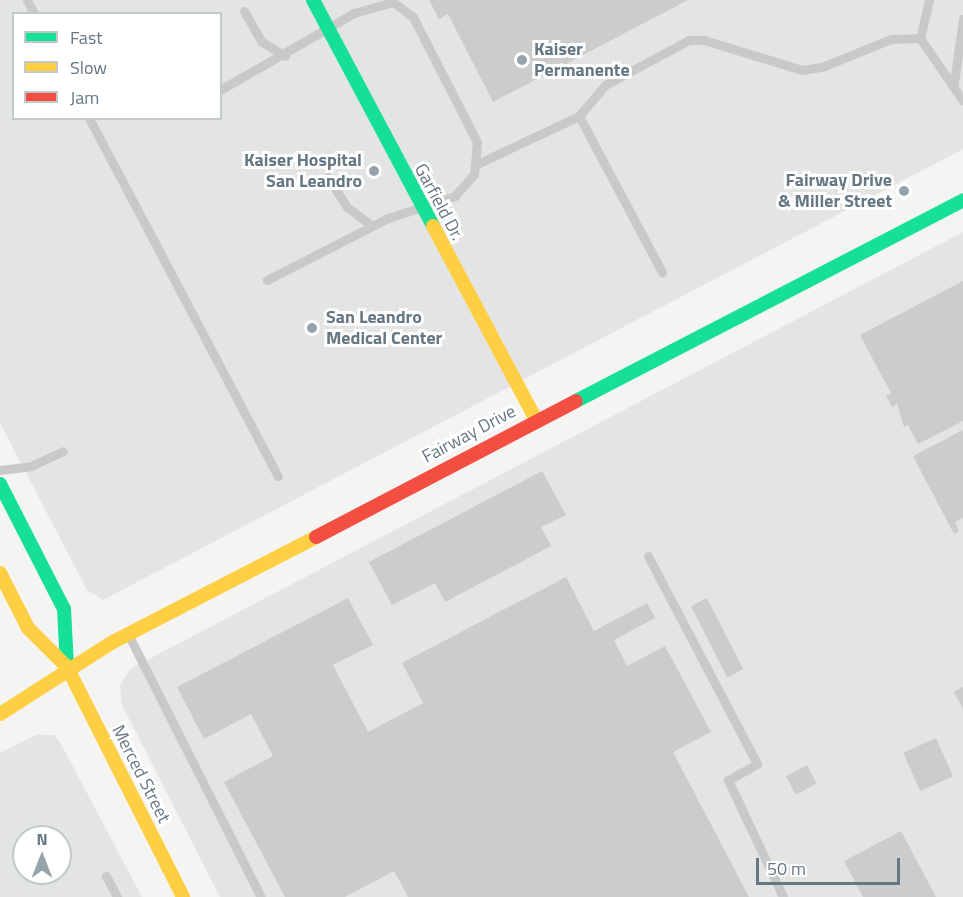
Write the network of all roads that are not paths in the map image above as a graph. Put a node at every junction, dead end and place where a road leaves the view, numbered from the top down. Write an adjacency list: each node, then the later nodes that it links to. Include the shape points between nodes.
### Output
1 (313, 0): 5 (street, Garfield Dr.)
2 (929, 0): 6 (lane)
3 (244, 11): 7 (lane, via 262,42)
4 (963, 19): 8 (lane)
5 (329, 31): 7 (lane); 13 (lane, via 384,1 408,10 474,131); 16 (street, Garfield Dr.)
6 (920, 38): 8 (lane); 11 (lane, via 891,39 822,67 802,70 704,40 689,40 604,85)
7 (285, 56): 9 (lane)
8 (954, 83): 10 (lane)
9 (222, 89)
10 (963, 101)
11 (579, 116): 13 (lane); 18 (lane)
12 (90, 120): 23 (lane)
13 (477, 164): 16 (lane, via 455,196)
14 (328, 177): 17 (lane, via 347,207)
15 (963, 200): 20 (street, Fairway Drive)
16 (418, 205): 17 (lane); 20 (street, Garfield Dr.)
17 (371, 225): 19 (lane)
18 (662, 272)
19 (267, 280)
20 (536, 420): 27 (street, Fairway Drive)
21 (63, 451): 22 (lane, via 31,466)
22 (0, 470)
23 (278, 476)
24 (0, 484): 28 (street, Merced Street, via 64,609)
25 (648, 556): 34 (lane, via 757,764 728,780)
26 (0, 573): 28 (street, Merced Street, via 12,605 28,628)
27 (128, 634): 28 (street, Fairway Drive); 33 (lane)
28 (68, 668): 29 (street, Fairway Drive); 32 (street, Merced Street)
29 (0, 714)
30 (106, 876): 31 (lane)
31 (117, 897)
32 (183, 897)
33 (261, 897)
34 (783, 897)

